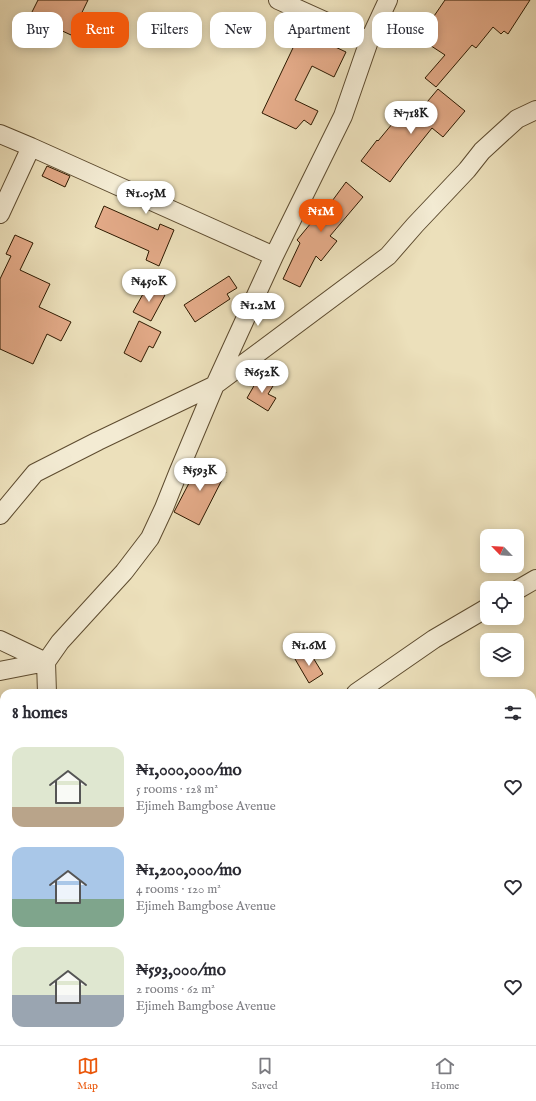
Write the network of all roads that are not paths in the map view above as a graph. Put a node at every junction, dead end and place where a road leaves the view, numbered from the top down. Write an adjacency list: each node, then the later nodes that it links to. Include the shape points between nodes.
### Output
1 (278, 0): 3 (street)
2 (388, 0): 3 (street)
3 (369, 41): 8 (street, via 343,116)
4 (536, 110): 9 (street, via 517,119 482,151 388,256)
5 (0, 134): 6 (street)
6 (31, 147): 7 (street); 8 (street)
7 (0, 214)
8 (274, 256): 9 (street)
9 (215, 385): 10 (street, via 35,473); 15 (street, via 150,538 124,572 60,642)
10 (0, 515)
11 (536, 579): 12 (street)
12 (524, 586)
13 (480, 612): 18 (street, via 434,639)
14 (0, 640): 15 (street)
15 (46, 662): 16 (street); 17 (street)
16 (0, 671)
17 (47, 689)
18 (362, 689)

